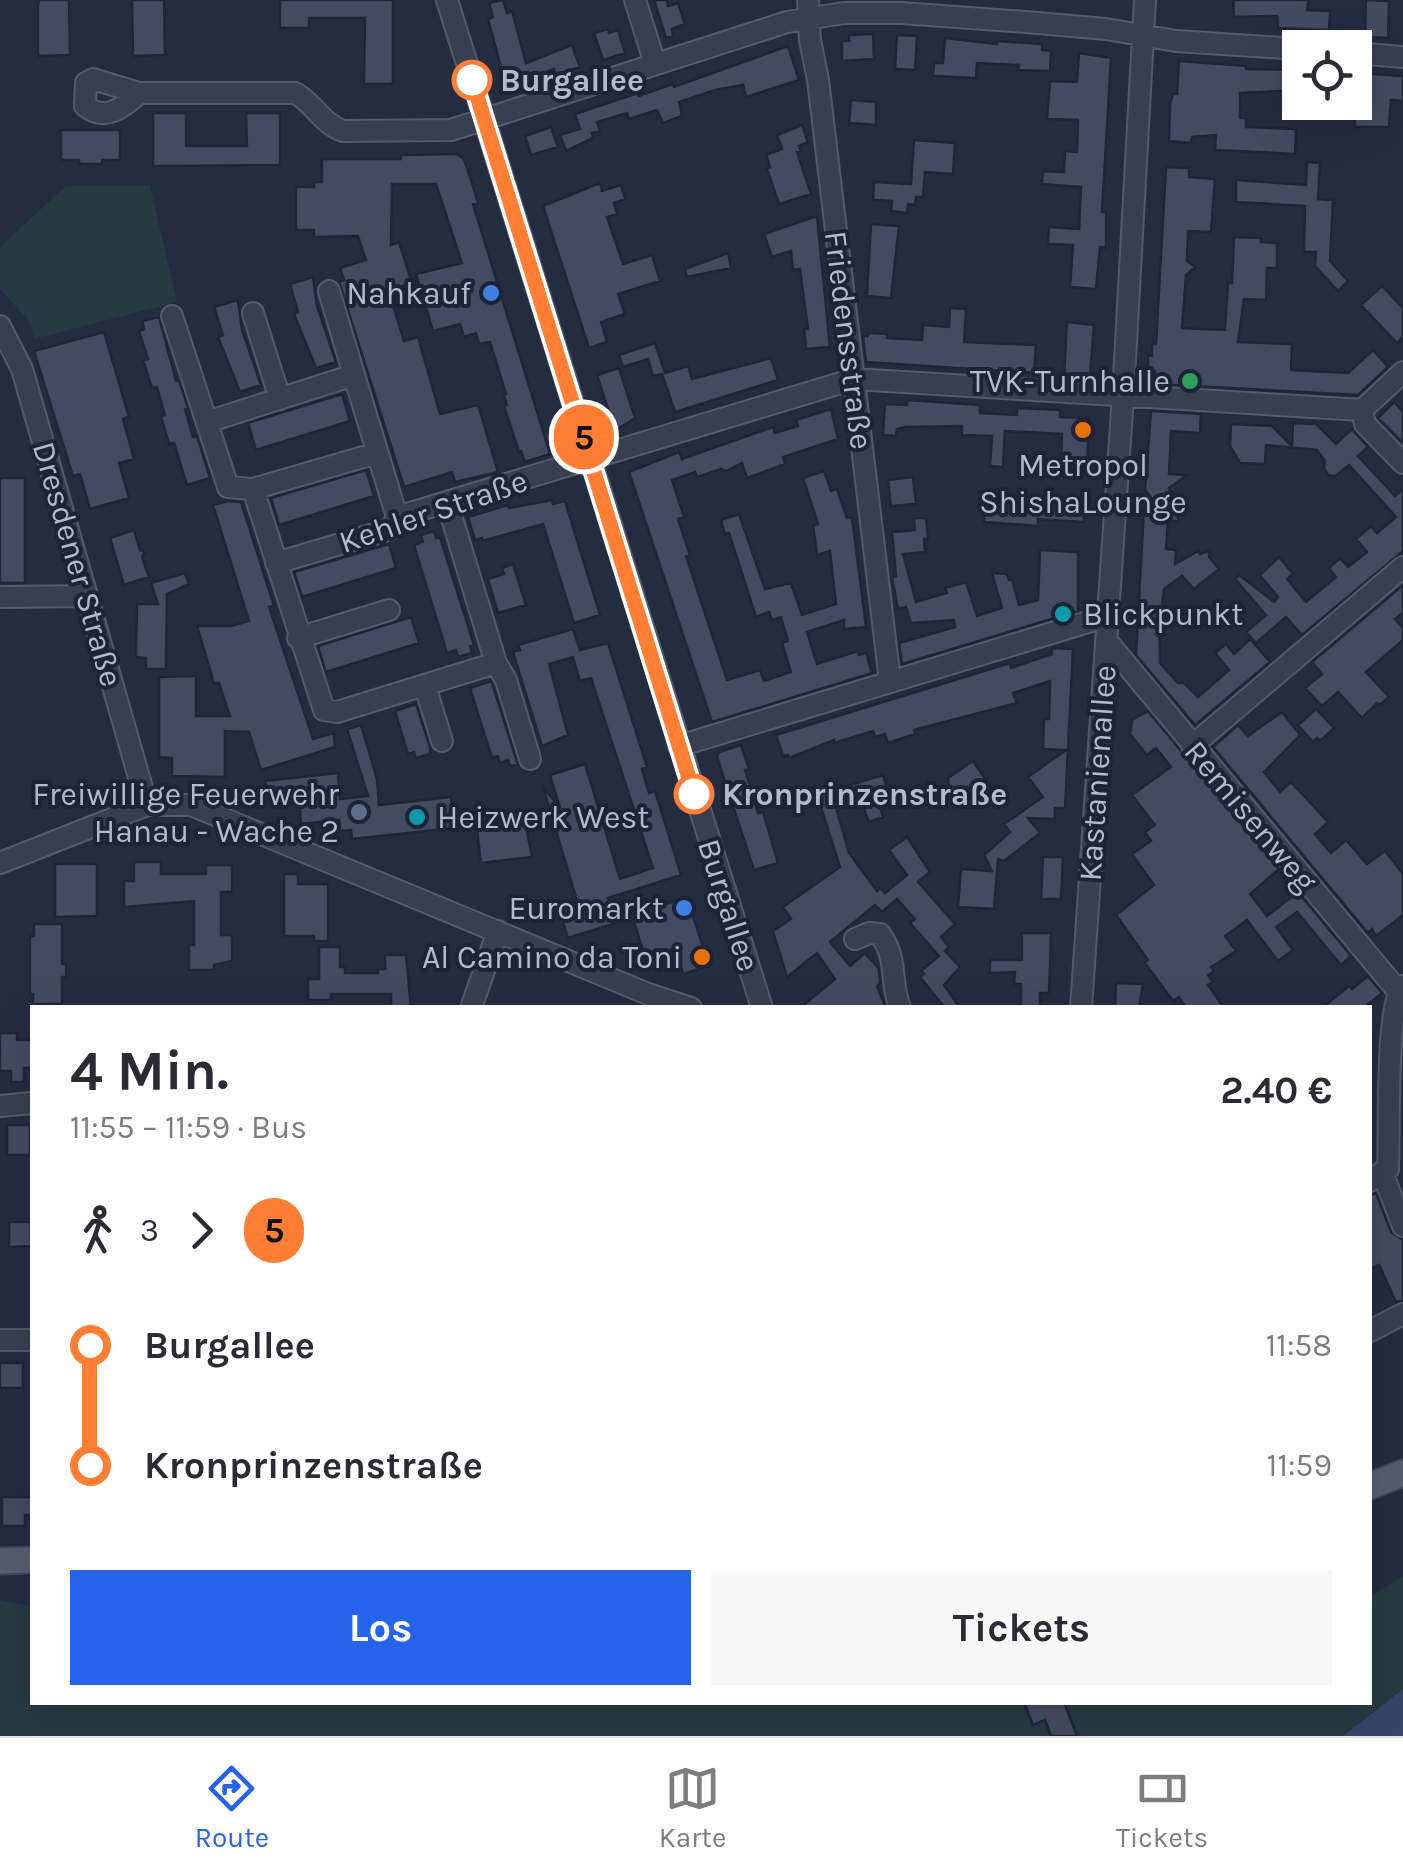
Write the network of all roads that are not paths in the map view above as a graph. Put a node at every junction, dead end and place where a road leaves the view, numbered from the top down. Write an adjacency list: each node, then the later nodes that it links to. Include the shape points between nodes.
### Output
1 (448, 0): 11 (street, Burgallee)
2 (635, 0): 9 (street)
3 (1146, 0): 5 (street, Kastanienallee)
4 (809, 8): 5 (street); 9 (street); 18 (street, Friedensstraße)
5 (1144, 36): 6 (street); 19 (street, Kastanienallee)
6 (1282, 48)
7 (1372, 55): 8 (street)
8 (1403, 58)
9 (656, 64): 11 (street)
10 (138, 93): 11 (street, via 295,93 332,127 351,132 451,130)
11 (484, 121): 24 (street, Burgallee)
12 (330, 291): 17 (street)
13 (253, 312): 20 (street)
14 (172, 316): 22 (street)
15 (0, 326): 31 (street, Dresdener Straße, via 22,369)
16 (1403, 372): 21 (street)
17 (354, 375): 20 (street); 23 (street)
18 (854, 379): 19 (street); 24 (street, Kehler Straße); 38 (street, Friedensstraße)
19 (1123, 396): 21 (street); 34 (street, Kastanienallee)
20 (280, 399): 22 (street)
21 (1362, 410): 25 (street, via 1366,424)
22 (207, 422): 26 (street, via 228,487)
23 (377, 453): 26 (street); 28 (street)
24 (590, 459): 27 (street, Kehler Straße); 41 (street, Burgallee)
25 (1403, 463)
26 (252, 489): 29 (street)
27 (447, 502): 28 (street, Kehler Straße); 37 (street)
28 (398, 517): 29 (street, Kehler Straße, via 391,528)
29 (276, 563): 35 (street)
30 (1403, 567): 42 (street)
31 (87, 596): 32 (street); 44 (street, Dresdener Straße)
32 (0, 597)
33 (389, 610): 35 (street)
34 (1108, 616): 36 (street, Kastanienallee); 38 (street)
35 (298, 638): 39 (street, via 324,710)
36 (1106, 640): 42 (street, Remisenweg); 53 (street, Kastanienallee)
37 (496, 663): 39 (street); 43 (street)
38 (890, 682): 41 (street)
39 (425, 686): 40 (street)
40 (442, 741)
41 (679, 746): 51 (street, Burgallee)
42 (1192, 746): 48 (street, Remisenweg)
43 (530, 759)
44 (147, 805): 45 (street); 46 (street, via 201,807)
45 (0, 863)
46 (498, 932): 49 (street); 50 (street)
47 (855, 939): 52 (street, via 880,934 890,949)
48 (1400, 989): 56 (street)
49 (472, 1005)
50 (682, 1005)
51 (761, 1005)
52 (899, 1005)
53 (1081, 1005)
54 (30, 1102): 55 (street)
55 (0, 1106)
56 (1380, 1174): 57 (street)
57 (1403, 1226)
58 (1403, 1314): 59 (street)
59 (1372, 1330)
60 (0, 1340): 61 (street)
61 (30, 1340)
62 (1403, 1473): 63 (main road)
63 (1372, 1485)
64 (0, 1560): 65 (main road)
65 (30, 1560)

